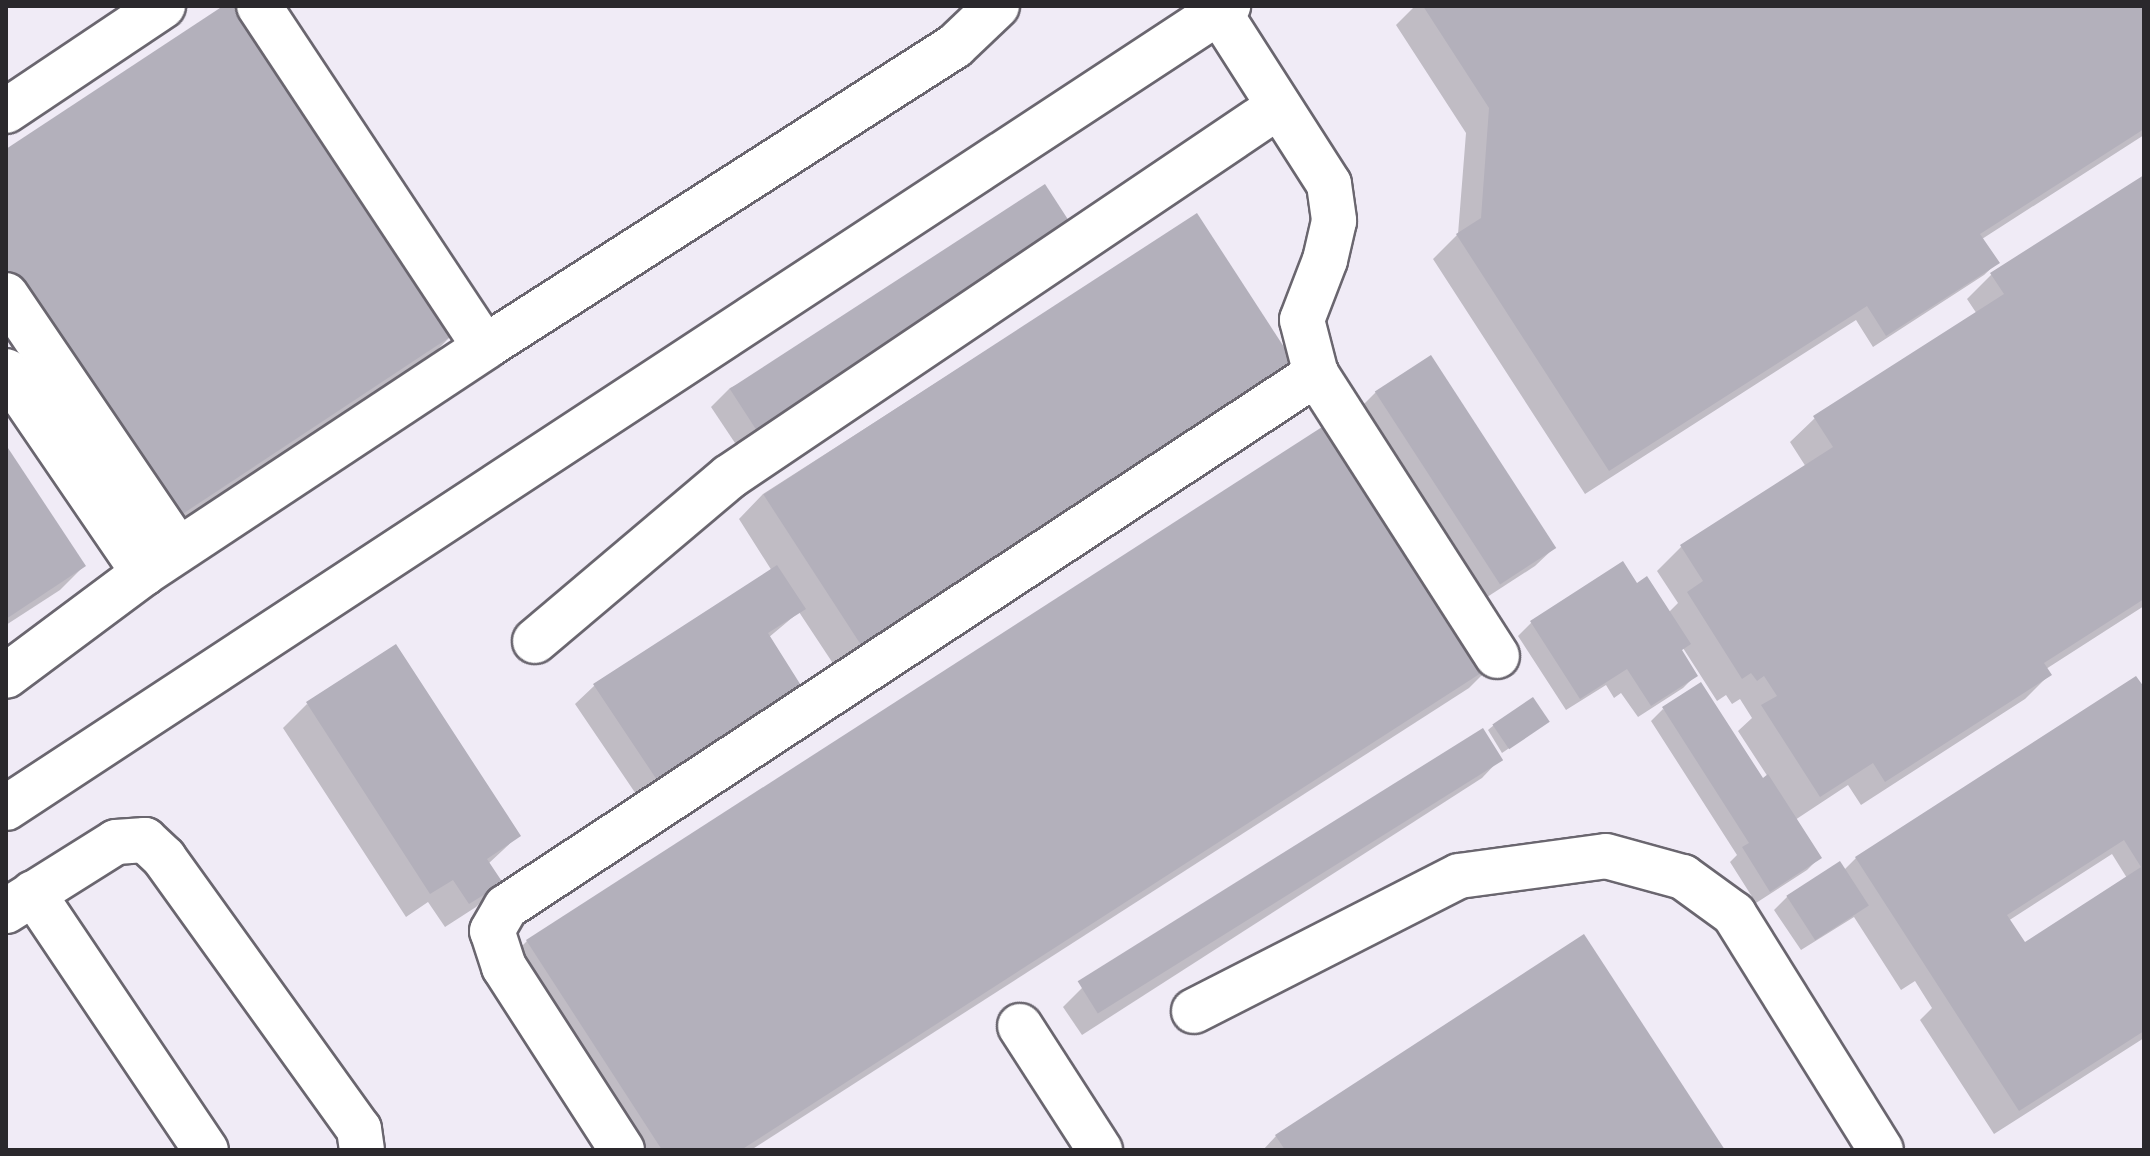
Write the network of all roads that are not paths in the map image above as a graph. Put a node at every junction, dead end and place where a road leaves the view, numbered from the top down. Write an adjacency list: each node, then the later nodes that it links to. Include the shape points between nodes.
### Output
1 (163, 6): 6 (street)
2 (259, 6): 8 (street)
3 (997, 6): 8 (street, via 955,46)
4 (1223, 9): 5 (street); 15 (street)
5 (1279, 106): 10 (street, via 1329,184 1334,221 1302,320); 12 (street, via 729,477)
6 (6, 111)
7 (6, 295): 11 (street)
8 (485, 347): 11 (street)
9 (6, 371): 11 (street)
10 (1316, 374): 13 (street); 21 (street, via 506,907 492,931 499,957)
11 (161, 561): 14 (street)
12 (535, 641)
13 (1497, 656)
14 (6, 676)
15 (6, 808)
16 (19, 902): 19 (street); 20 (street, via 116,842 145,840 164,858 359,1129)
17 (1194, 1011): 23 (street, via 1459,876 1606,856 1683,877 1734,914)
18 (1020, 1026): 22 (street)
19 (206, 1150)
20 (362, 1150)
21 (622, 1150)
22 (1100, 1150)
23 (1881, 1150)

